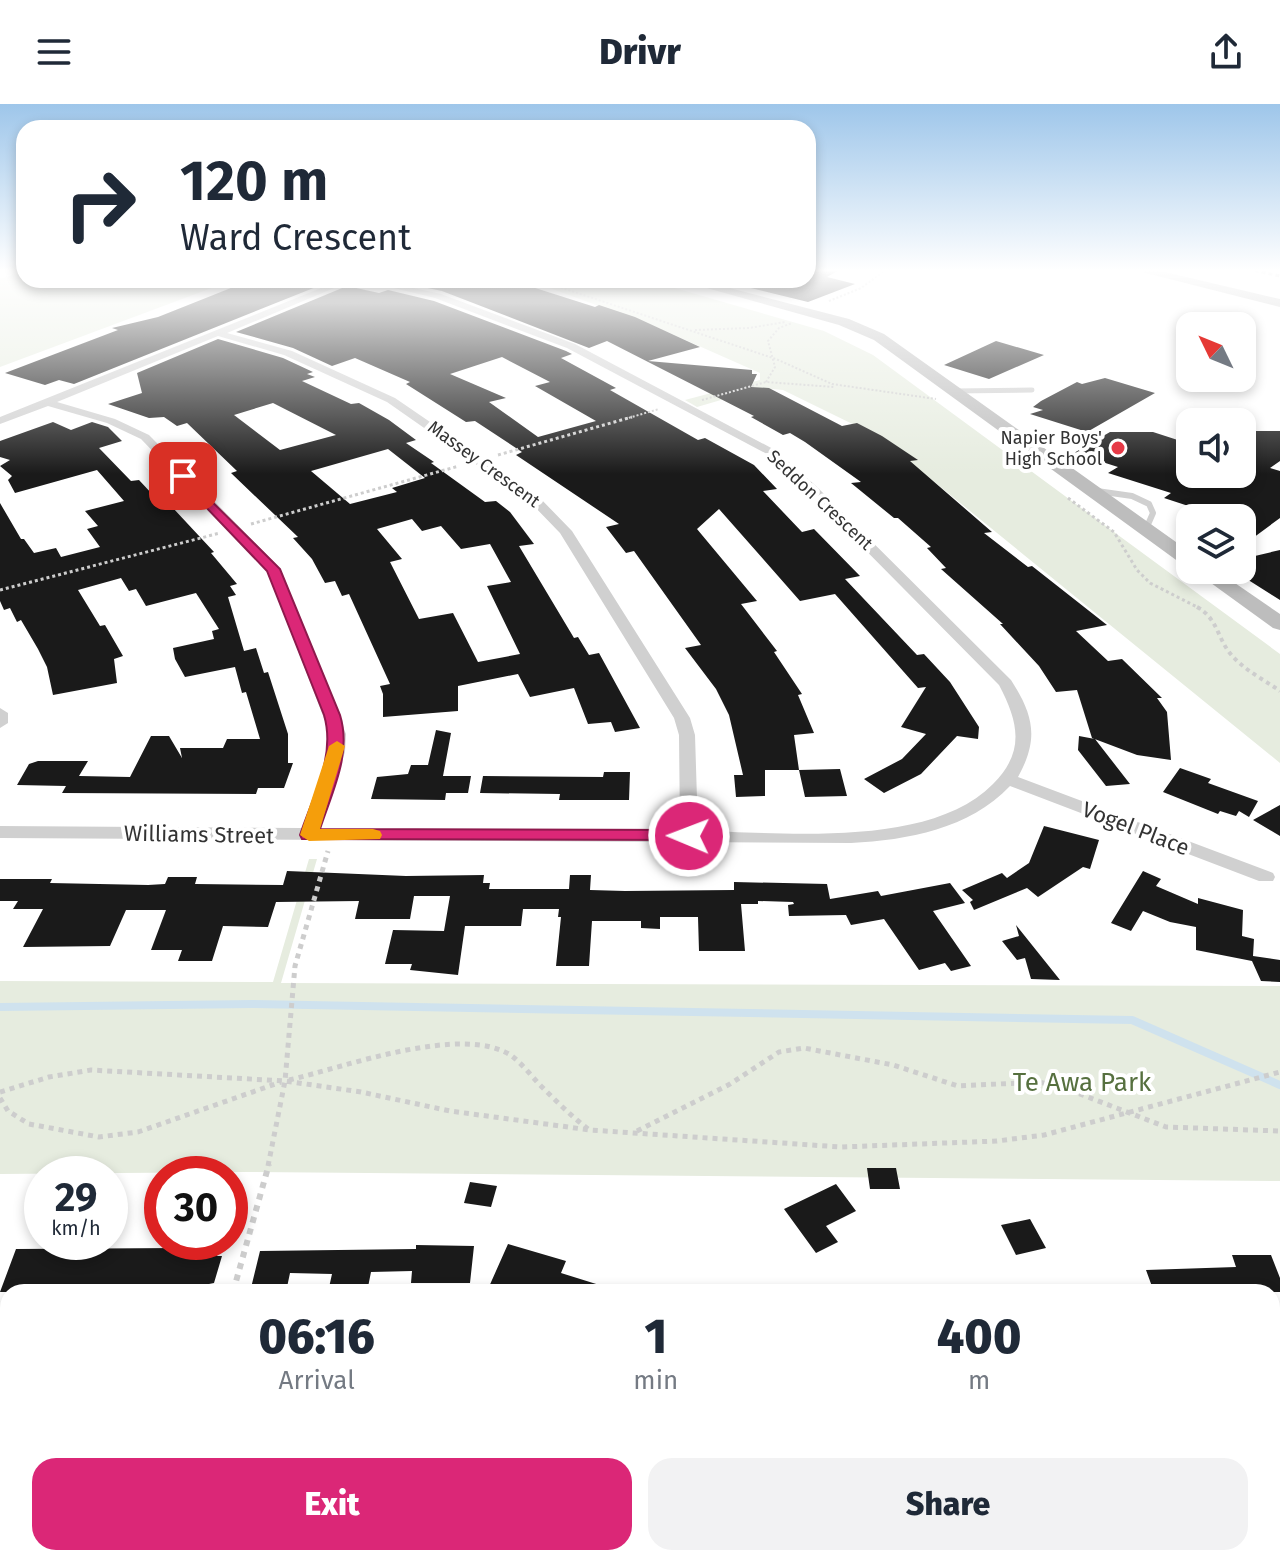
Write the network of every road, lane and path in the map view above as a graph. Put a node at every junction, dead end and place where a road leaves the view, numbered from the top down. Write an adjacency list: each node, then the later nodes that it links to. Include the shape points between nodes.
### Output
1 (207, 337): 13 (street)
2 (232, 337): 16 (street, Massey Crescent, via 288,353 391,400)
3 (550, 337): 14 (street, Seddon Crescent)
4 (712, 337): 7 (path)
5 (771, 337): 7 (path)
6 (879, 337): 12 (main road)
7 (776, 359): 8 (path, via 774,375); 9 (path)
8 (766, 382): 9 (path); 14 (path)
9 (846, 388): 10 (path, via 936,399)
10 (924, 390)
11 (1032, 390): 12 (lane)
12 (954, 391): 17 (main road)
13 (47, 402): 15 (street); 20 (street, via 145,437)
14 (682, 404): 16 (path); 28 (street, Seddon Crescent, via 789,466 994,668 1026,725 1022,758)
15 (0, 421)
16 (480, 460): 20 (path); 32 (street, Massey Crescent, via 552,514 674,703 687,735)
17 (1090, 490): 19 (main road); 19 (lane, via 1149,504 1153,513)
18 (1063, 494): 25 (path, via 1114,532 1150,583 1206,612 1228,651)
19 (1146, 529): 21 (main road)
20 (235, 530): 23 (path); 30 (street, via 279,580 338,734 337,752)
21 (1176, 551)
22 (1223, 584): 24 (main road)
23 (0, 590)
24 (1280, 624)
25 (1280, 691)
26 (0, 713): 27 (street)
27 (0, 723)
28 (1007, 779): 32 (street, Williams Street, via 962,813 903,832 841,838); 33 (street, Vogel Place)
29 (0, 832): 30 (street, Williams Street)
30 (309, 835): 31 (street, Williams Street)
31 (336, 835): 32 (street, Williams Street); 35 (path, via 325,858 291,992)
32 (689, 836)
33 (1266, 877)
34 (1280, 1072): 37 (path)
35 (285, 1081): 36 (path, via 91,1070 49,1077); 36 (path, via 138,1132 99,1137 29,1124 8,1111); 38 (path); 38 (path, via 433,1045 490,1045 513,1057); 41 (path, via 275,1142)
36 (0, 1095)
37 (1132, 1114): 39 (path, via 1166,1127); 40 (path, via 997,1141 841,1147); 40 (path, via 1039,1082 958,1086 893,1065 804,1048 779,1052 730,1084)
38 (590, 1130): 40 (path)
39 (1280, 1131)
40 (634, 1133)
41 (235, 1284)

